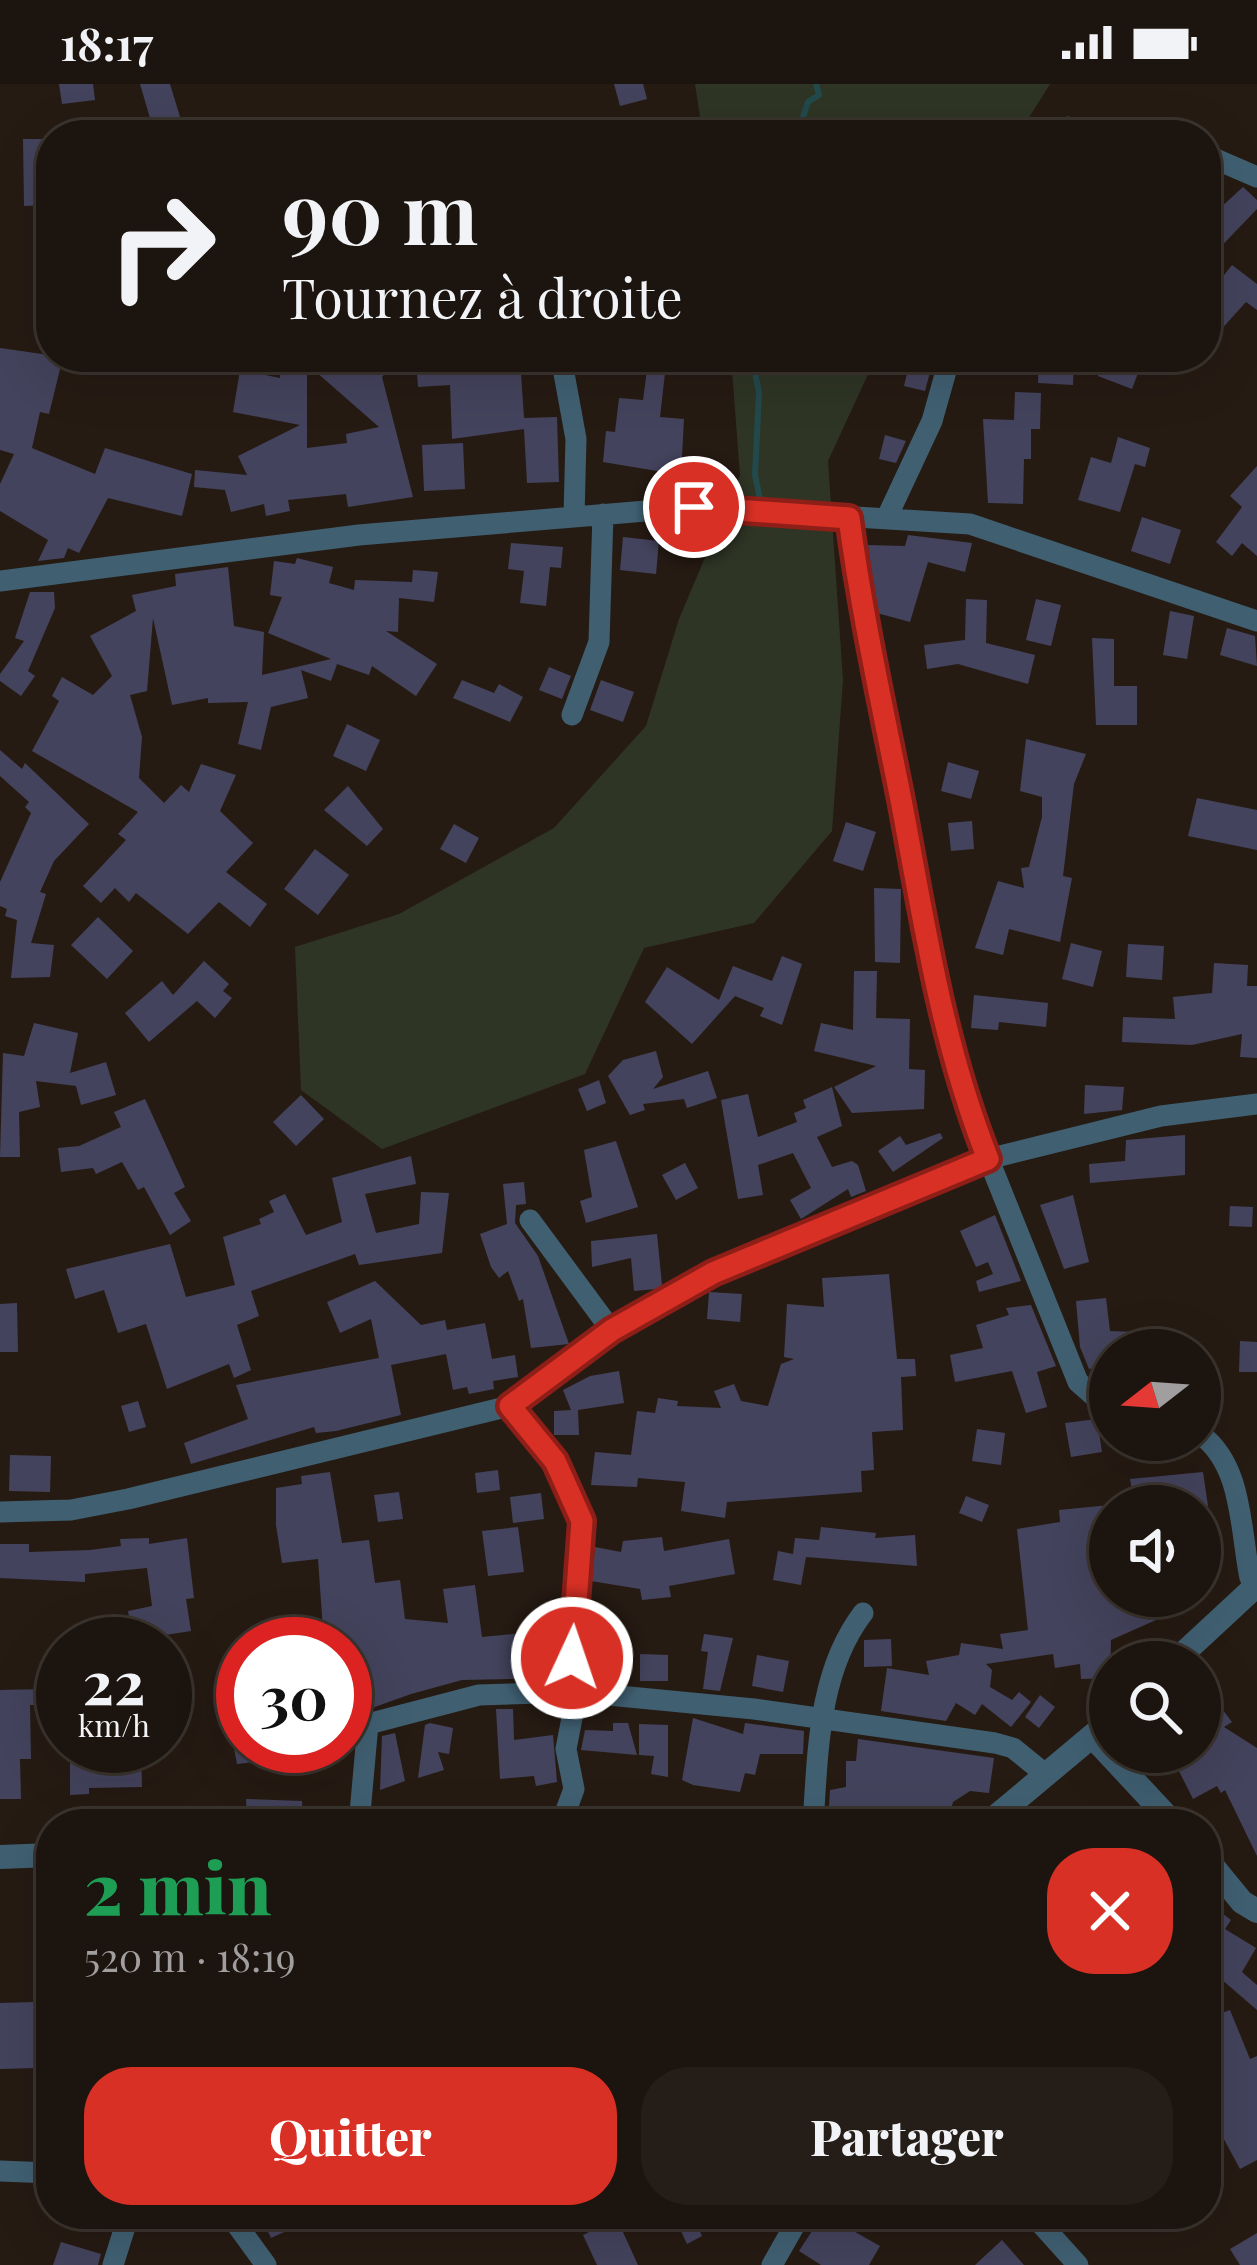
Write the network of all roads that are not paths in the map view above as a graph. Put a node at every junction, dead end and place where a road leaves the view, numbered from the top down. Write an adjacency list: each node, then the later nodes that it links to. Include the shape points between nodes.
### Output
1 (1221, 161): 2 (street)
2 (1257, 177)
3 (564, 372): 7 (street, via 576,439)
4 (946, 372): 6 (street)
5 (604, 514): 7 (street); 8 (street, via 694,507); 11 (street, via 599,642)
6 (889, 515): 8 (street); 10 (street, via 970,524)
7 (574, 516): 9 (street)
8 (849, 518): 13 (street, via 924,941 956,1078)
9 (0, 581)
10 (1257, 621)
11 (572, 715)
12 (1257, 1104): 13 (street, via 1161,1116)
13 (988, 1159): 15 (street, via 713,1273); 16 (street, via 1078,1382)
14 (530, 1220): 15 (street)
15 (612, 1330): 17 (street)
16 (1089, 1392)
17 (510, 1406): 19 (street, via 128,1499); 23 (street, via 555,1461 582,1521 571,1631)
18 (1221, 1450): 20 (street)
19 (0, 1512)
20 (1253, 1579): 22 (street)
21 (862, 1613): 24 (street, via 838,1647)
22 (1194, 1641)
23 (577, 1692): 24 (street); 28 (street, via 478,1695 378,1718 365,1736); 29 (street, via 566,1749)
24 (821, 1721): 27 (street, via 995,1743); 30 (street)
25 (1089, 1739): 27 (street)
26 (1135, 1773): 32 (street)
27 (1045, 1774): 31 (street)
28 (360, 1809)
29 (571, 1809)
30 (814, 1809)
31 (1004, 1809)
32 (1163, 1809)
33 (36, 1856): 34 (street)
34 (0, 1858)
35 (1221, 1875): 36 (street)
36 (1252, 1911)
37 (0, 2171): 38 (street)
38 (36, 2172)
39 (124, 2229): 43 (street)
40 (241, 2229): 44 (street)
41 (792, 2229): 45 (street)
42 (1046, 2229): 46 (street)
43 (112, 2265)
44 (266, 2265)
45 (772, 2265)
46 (1078, 2265)

